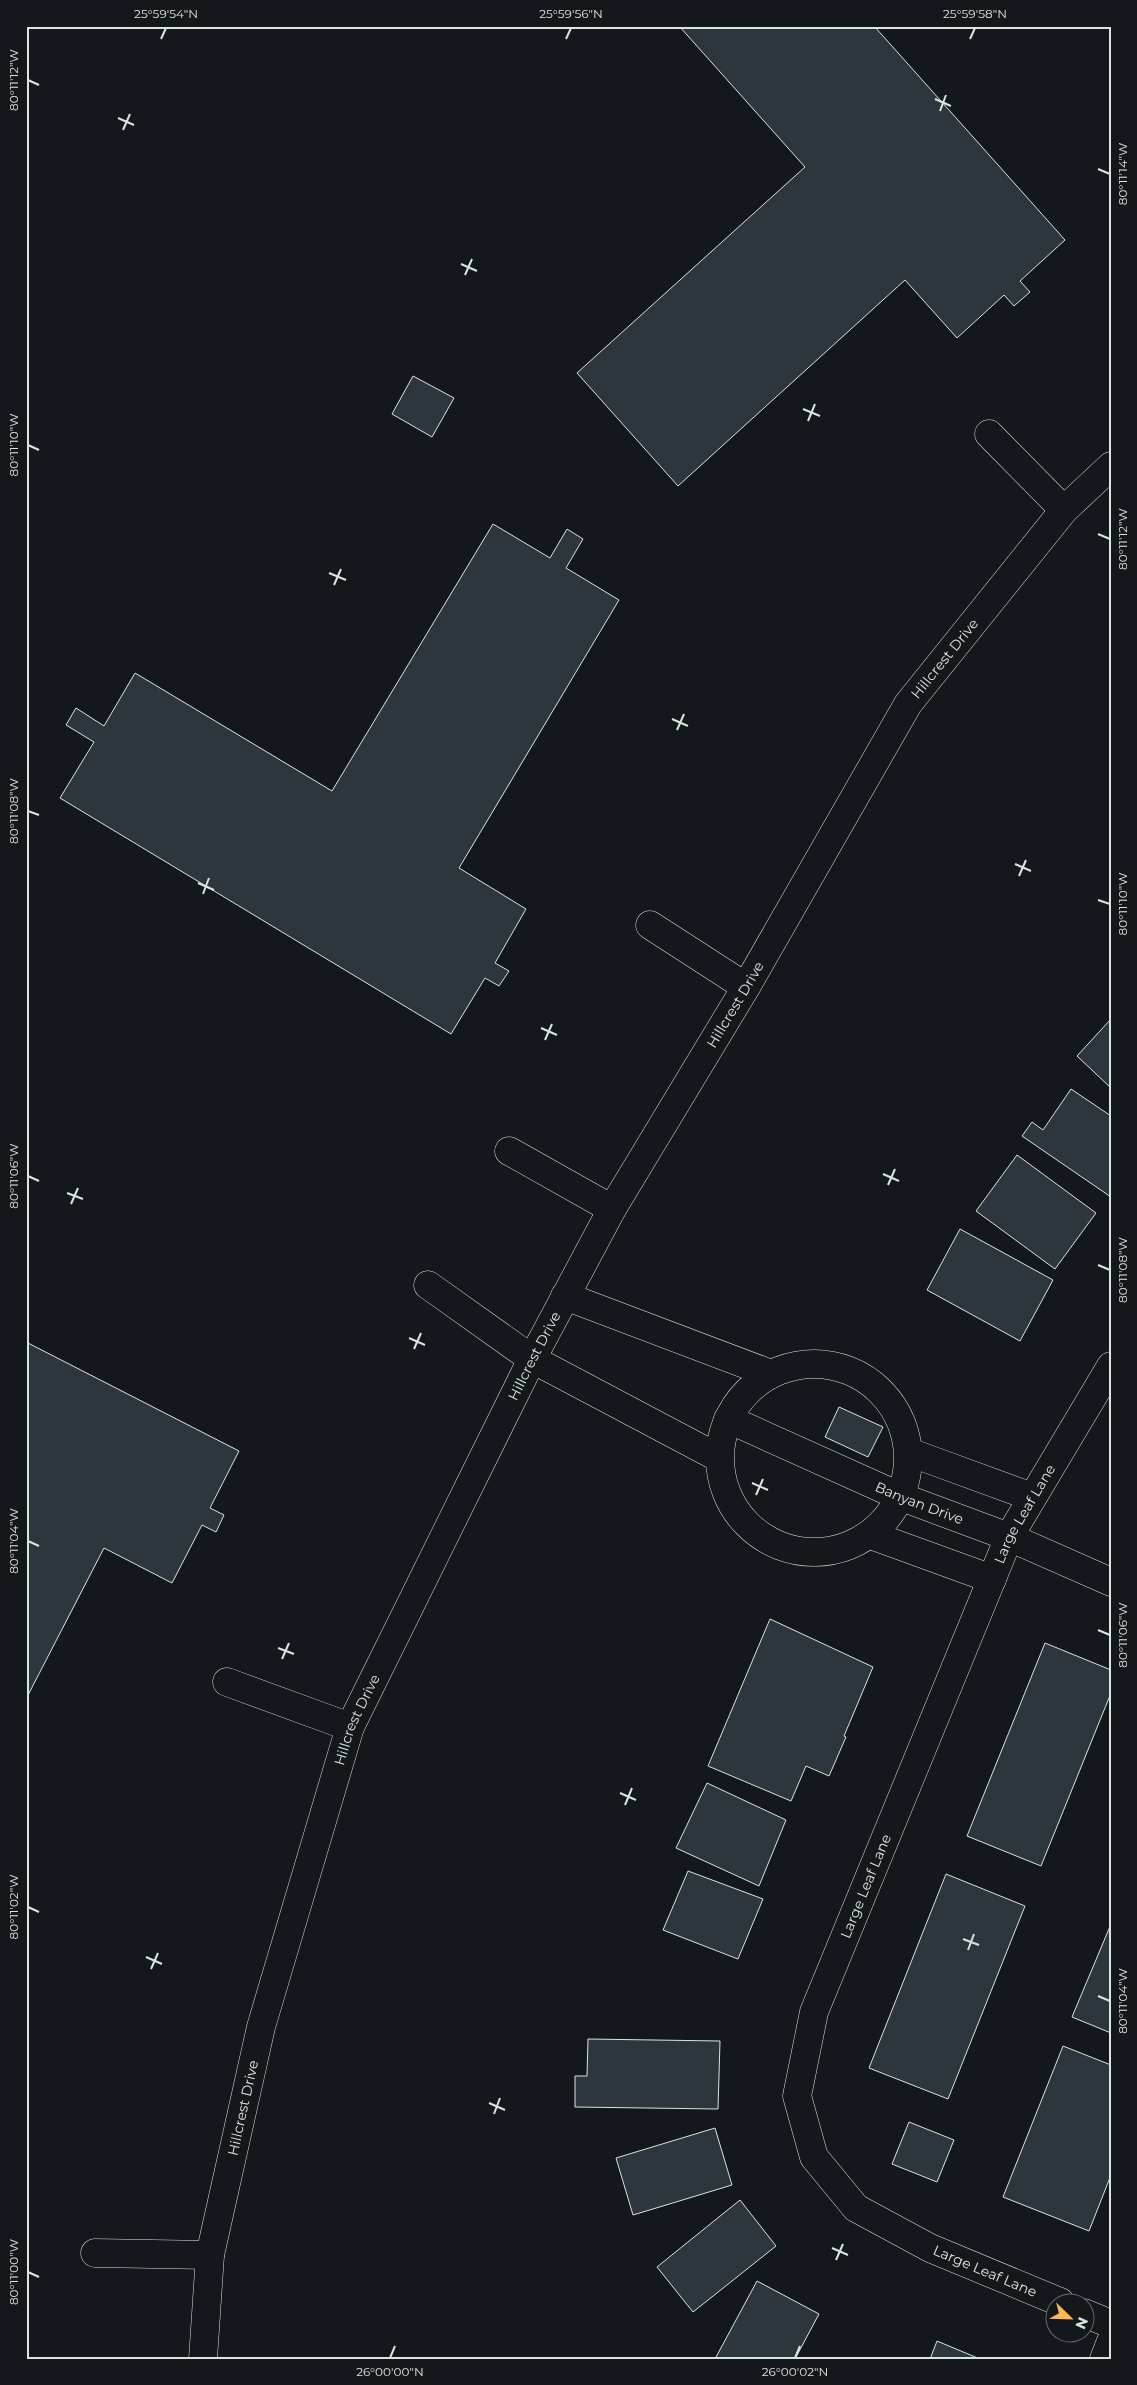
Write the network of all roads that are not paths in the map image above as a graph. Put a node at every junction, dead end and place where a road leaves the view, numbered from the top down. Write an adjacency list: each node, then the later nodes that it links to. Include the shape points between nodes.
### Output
1 (989, 434): 3 (street)
2 (1111, 466): 3 (street, Hillcrest Drive)
3 (1064, 510): 5 (street, Hillcrest Drive, via 908,704)
4 (650, 925): 5 (street)
5 (746, 987): 7 (street, Hillcrest Drive)
6 (509, 1151): 7 (street)
7 (612, 1209): 9 (street, Hillcrest Drive)
8 (428, 1285): 10 (street)
9 (565, 1296): 10 (street, Hillcrest Drive); 12 (street)
10 (532, 1359): 15 (street); 23 (street, Hillcrest Drive)
11 (1111, 1366): 17 (street, Large Leaf Lane)
12 (770, 1374): 13 (street, via 746,1393); 14 (street, via 800,1364 831,1365 860,1376 885,1395 901,1421)
13 (728, 1420): 15 (street); 16 (street, Banyan Drive)
14 (909, 1452): 16 (street, via 905,1484); 17 (street)
15 (717, 1457): 18 (street, via 721,1480 734,1509 754,1532 782,1547 812,1553 843,1548)
16 (899, 1496): 18 (street, via 892,1512); 19 (street, Banyan Drive)
17 (1032, 1497): 19 (street, Large Leaf Lane)
18 (871, 1534): 20 (street)
19 (1009, 1537): 20 (street, Large Leaf Lane); 21 (street, Banyan Drive)
20 (992, 1579): 26 (street, Large Leaf Lane, via 814,2012 797,2096 814,2157 856,2208 930,2248)
21 (1111, 1582)
22 (227, 1682): 23 (street)
23 (350, 1727): 25 (street, Hillcrest Drive, via 261,2027)
24 (95, 2253): 25 (street)
25 (210, 2255): 30 (street, Hillcrest Drive)
26 (1044, 2295)
27 (1094, 2317): 28 (street)
28 (1111, 2324)
29 (1111, 2341): 31 (street)
30 (203, 2359)
31 (1104, 2359)

